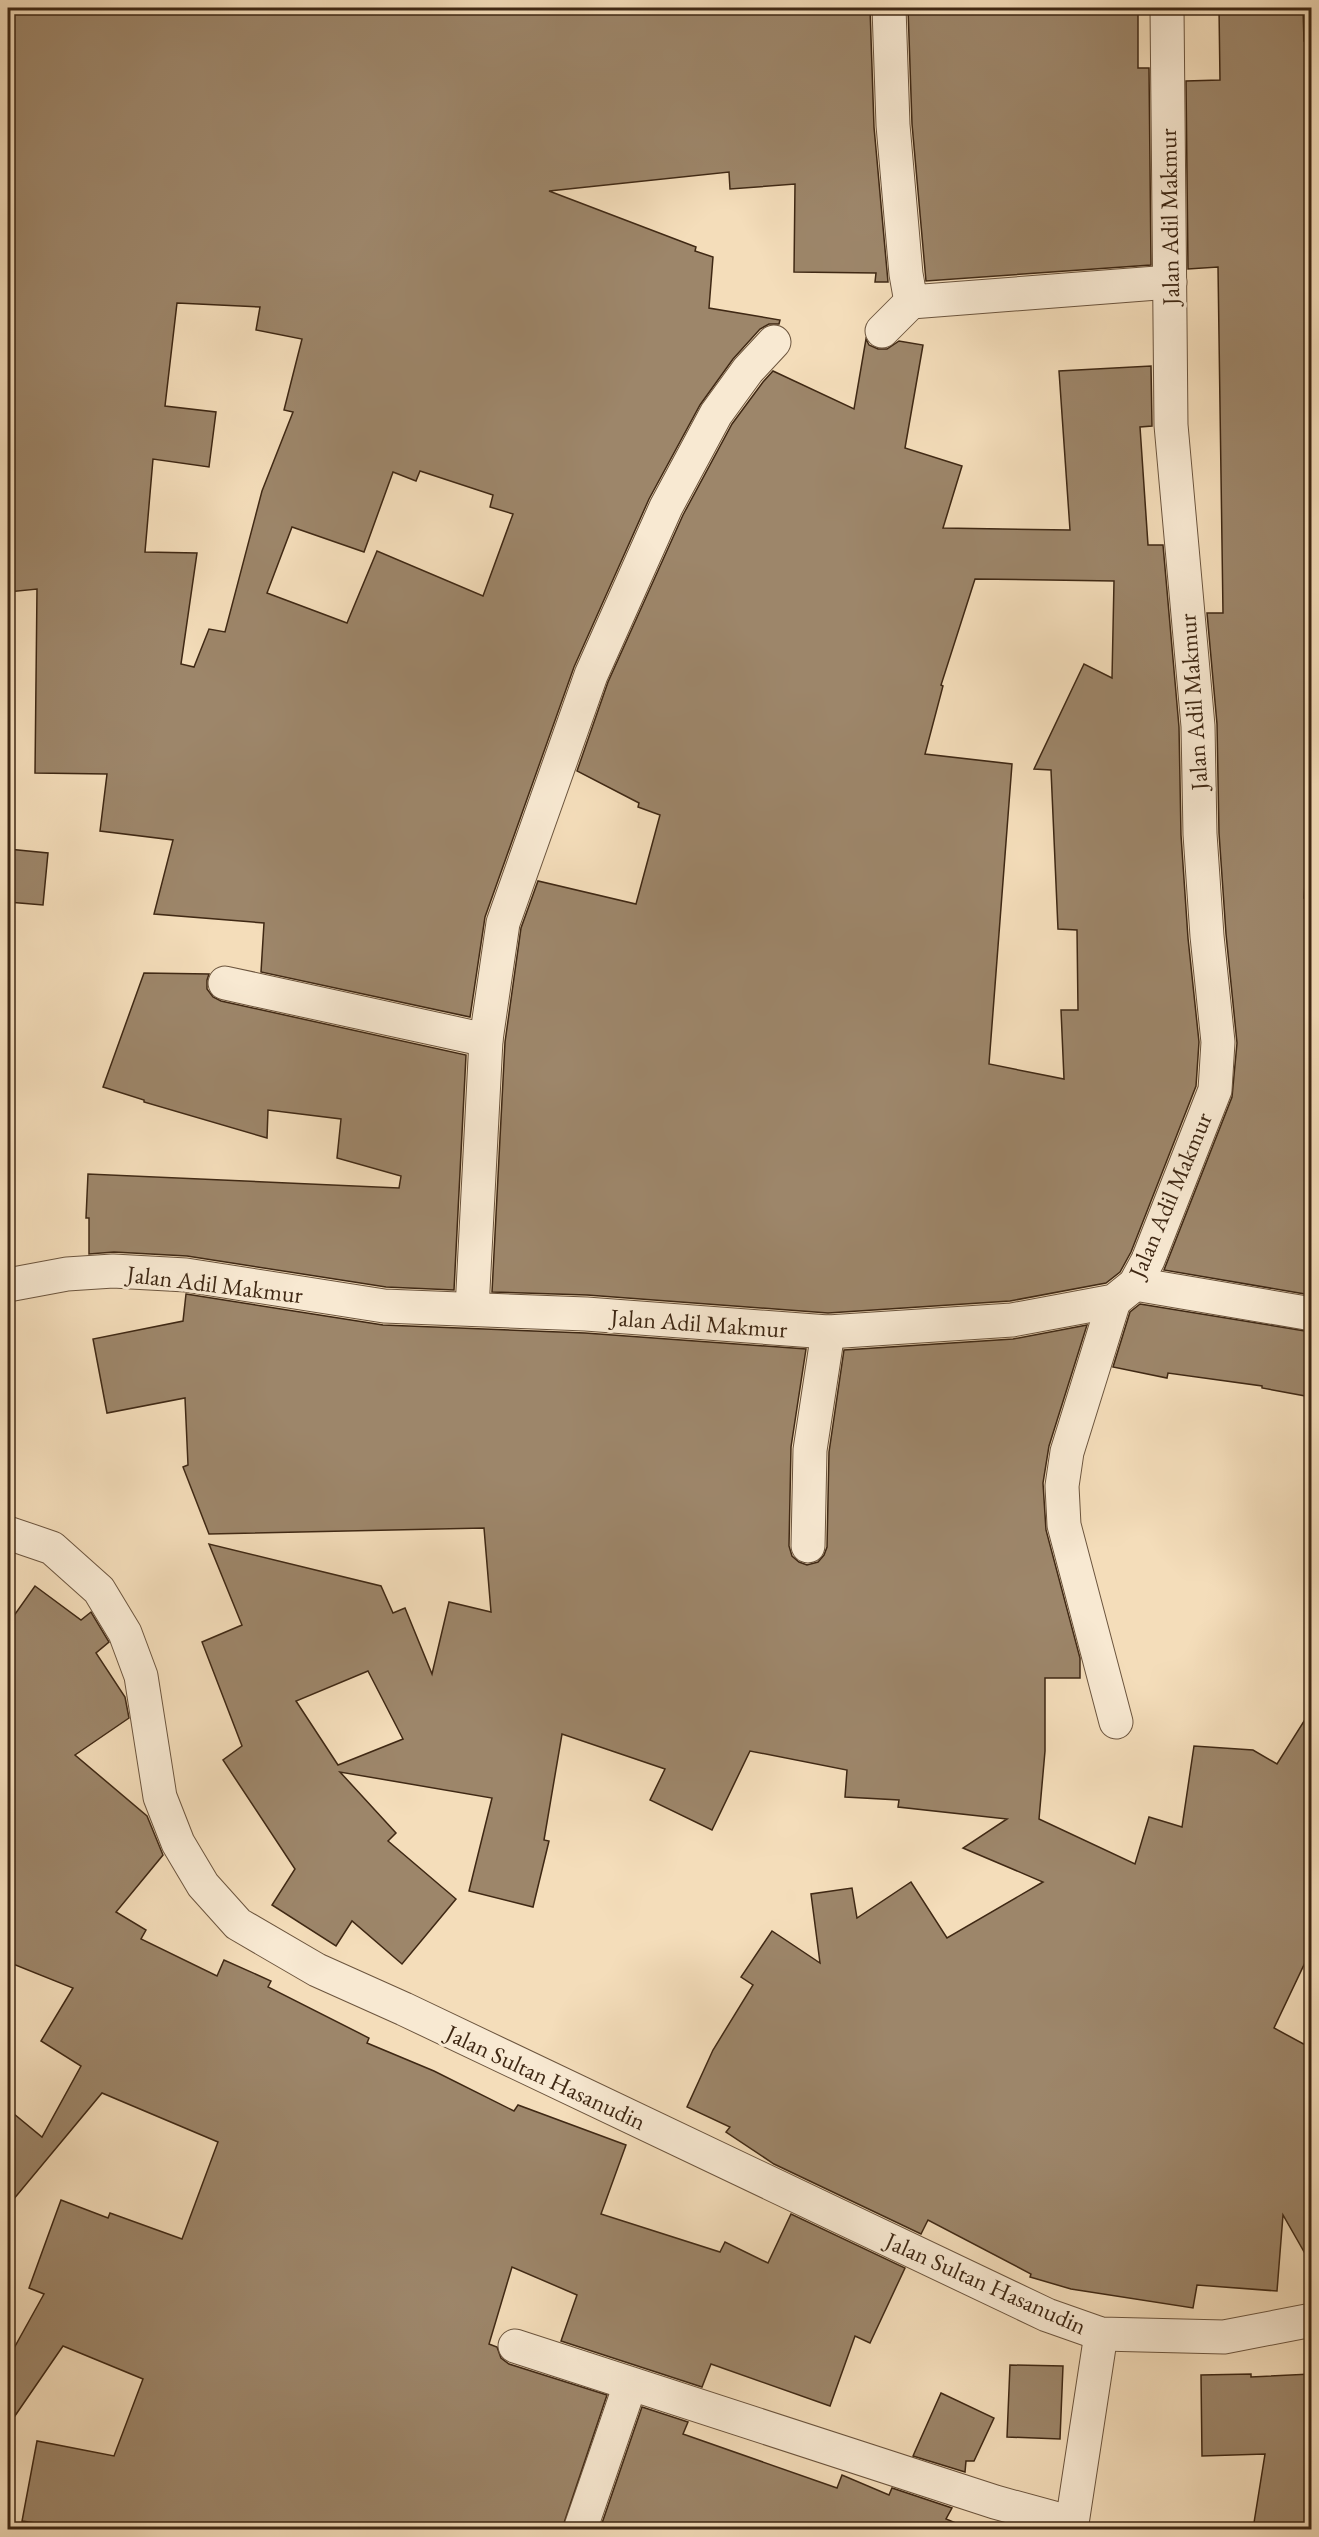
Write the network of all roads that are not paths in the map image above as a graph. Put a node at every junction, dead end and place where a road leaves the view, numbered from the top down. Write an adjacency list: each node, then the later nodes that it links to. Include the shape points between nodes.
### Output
1 (889, 8): 4 (street, via 893,125)
2 (1167, 8): 3 (street, Jalan Adil Makmur)
3 (1170, 282): 4 (street); 10 (street, Jalan Adil Makmur, via 1171,425 1198,726 1200,834 1218,1042 1215,1090 1148,1260)
4 (911, 302): 5 (street)
5 (882, 331)
6 (774, 342): 8 (street, via 747,370 711,424 666,507 591,675 503,922)
7 (225, 983): 8 (street)
8 (486, 1040): 11 (street)
9 (8, 1285): 11 (street, Jalan Adil Makmur, via 67,1274 113,1271 186,1275 384,1306)
10 (1124, 1293): 12 (street); 13 (street, Jalan Adil Makmur, via 1012,1320); 16 (street, via 1067,1452 1062,1486 1064,1525)
11 (472, 1309): 13 (street, Jalan Adil Makmur)
12 (1311, 1314)
13 (828, 1332): 15 (street, via 810,1450)
14 (8, 1533): 18 (street, Jalan Sultan Hasanudin, via 52,1548 99,1590 125,1633 141,1676 160,1797 178,1843 203,1885 238,1924 317,1970 1047,2315)
15 (808, 1546)
16 (1116, 1722)
17 (1311, 2320): 18 (street, Jalan Sultan Hasanudin, via 1224,2337)
18 (1101, 2334): 21 (street)
19 (516, 2346): 20 (street)
20 (630, 2385): 21 (street); 22 (street)
21 (1072, 2526)
22 (580, 2529)

